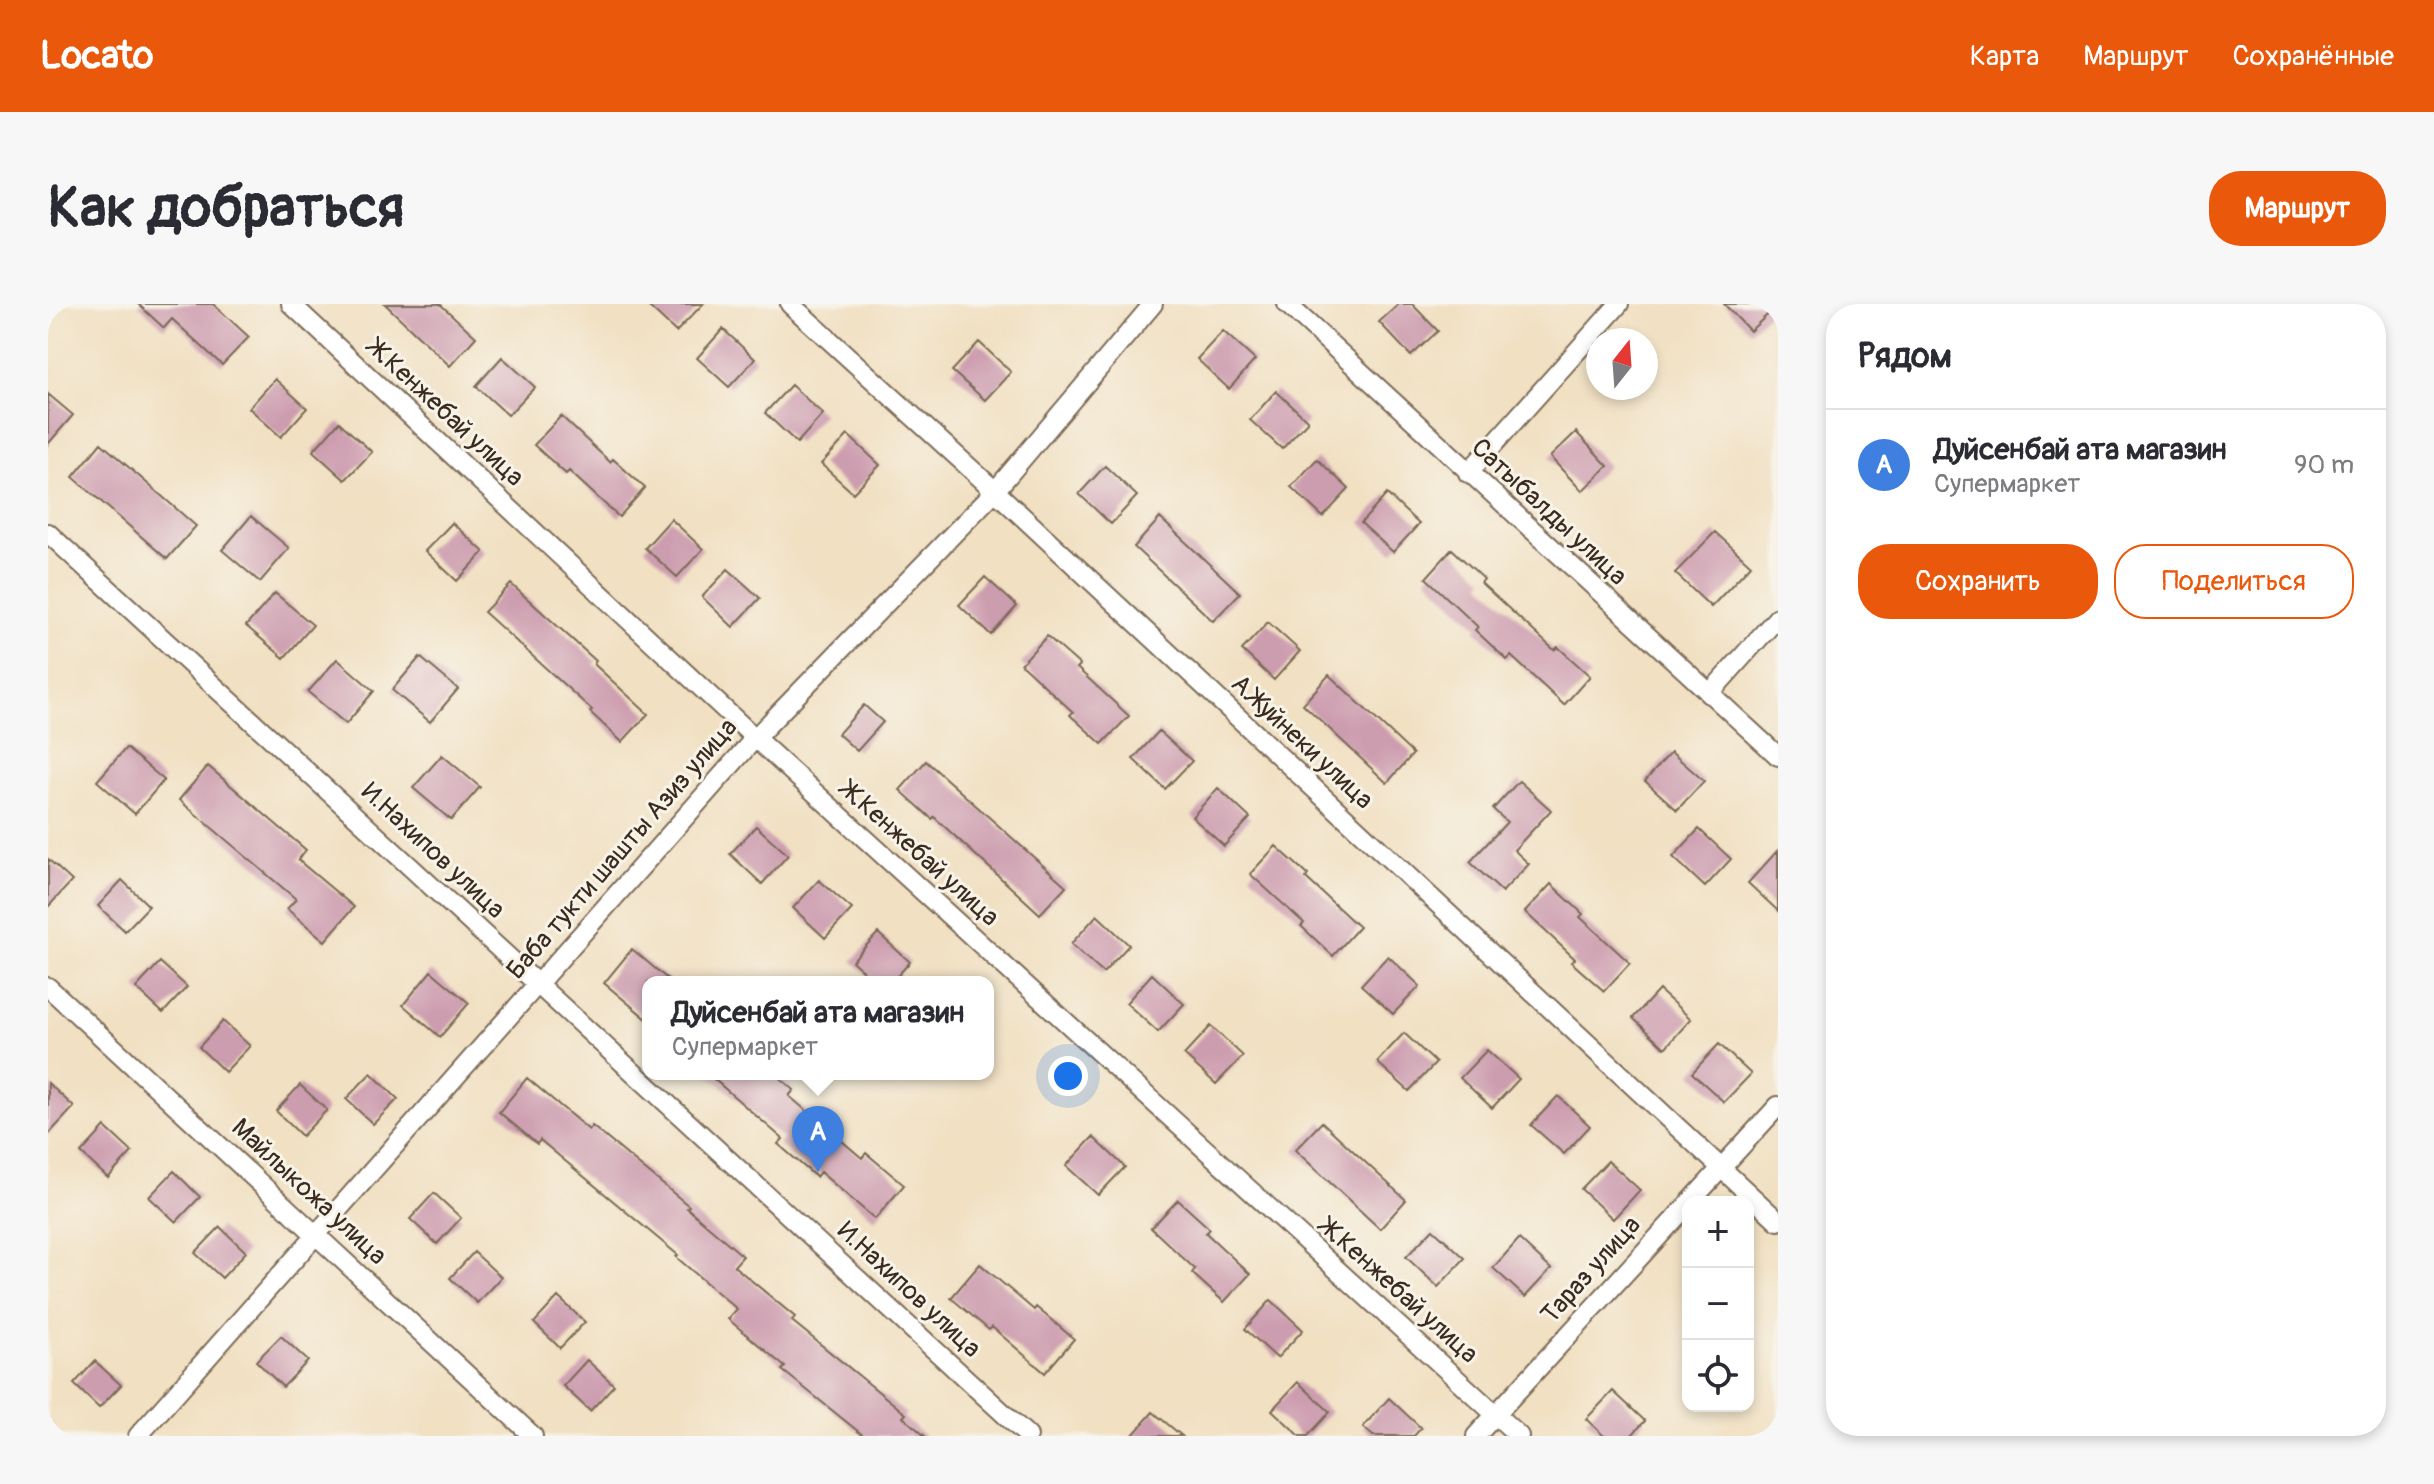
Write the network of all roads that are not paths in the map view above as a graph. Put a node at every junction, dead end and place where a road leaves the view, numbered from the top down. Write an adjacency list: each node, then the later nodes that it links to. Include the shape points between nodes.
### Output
1 (291, 304): 11 (street, Ж.Кенжебай улица)
2 (790, 304): 7 (street, А.Жуйнеки улица)
3 (1153, 304): 7 (street, Баба тукти шашты Азиз улица)
4 (1287, 304): 6 (street, Сатыбалды улица)
5 (1619, 304): 6 (street)
6 (1468, 473): 10 (street, Сатыбалды улица)
7 (995, 491): 11 (street, Баба тукти шашты Азиз улица); 18 (street, А.Жуйнеки улица)
8 (48, 533): 13 (street, И.Нахипов улица)
9 (1778, 617): 10 (street)
10 (1709, 694): 12 (street, Сатыбалды улица)
11 (755, 738): 13 (street, Баба тукти шашты Азиз улица); 21 (street, Ж.Кенжебай улица)
12 (1778, 756)
13 (539, 983): 15 (street, И.Нахипов улица); 20 (street, Баба тукти шашты Азиз улица)
14 (48, 987): 20 (street, Майлыкожа улица)
15 (642, 1078)
16 (644, 1080): 24 (street, И.Нахипов улица)
17 (1778, 1106): 18 (street, Тараз улица)
18 (1719, 1167): 19 (street, А.Жуйнеки улица); 21 (street, Тараз улица)
19 (1778, 1221)
20 (317, 1235): 22 (street, Баба тукти шашты Азиз улица); 23 (street, Майлыкожа улица)
21 (1495, 1414): 25 (street, Тараз улица); 26 (street, Ж.Кенжебай улица)
22 (138, 1436)
23 (533, 1436)
24 (1028, 1436)
25 (1476, 1436)
26 (1519, 1436)

